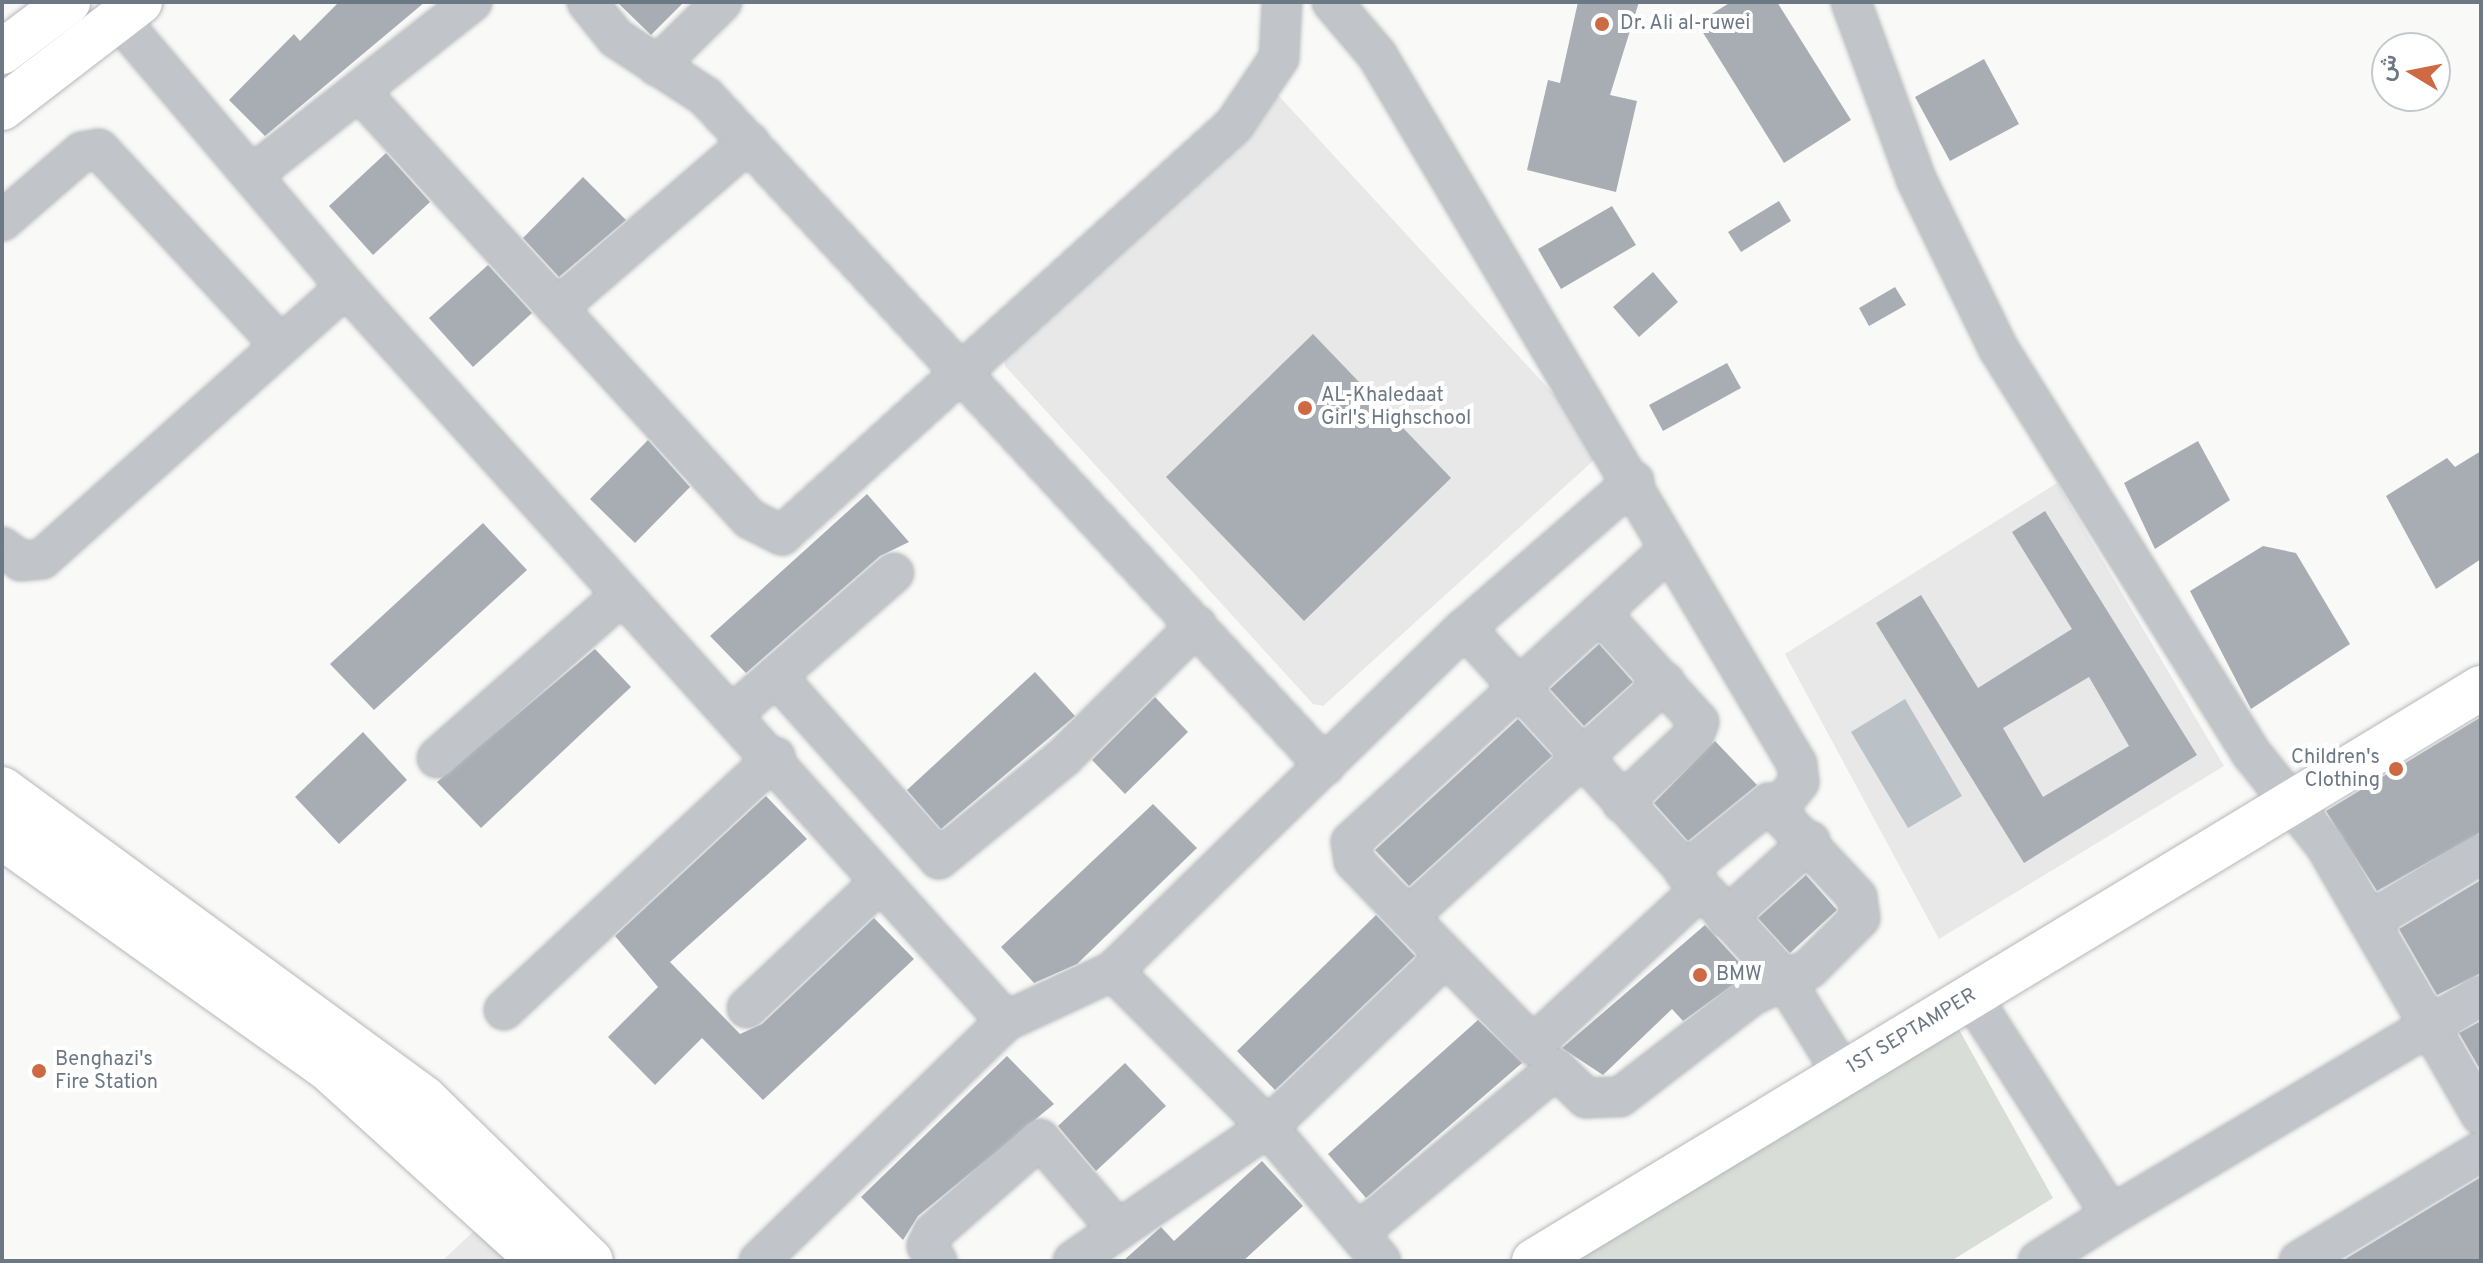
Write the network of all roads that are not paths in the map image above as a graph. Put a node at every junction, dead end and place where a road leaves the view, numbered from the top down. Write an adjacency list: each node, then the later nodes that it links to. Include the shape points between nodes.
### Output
1 (68, 2): 9 (main road)
2 (472, 2): 11 (street)
3 (587, 2): 10 (street, via 616,38)
4 (722, 2): 10 (street)
5 (1282, 2): 19 (street, via 1279,58 1256,99)
6 (1332, 2): 20 (street, via 1377,55)
7 (1851, 2): 39 (street, via 1916,179 1998,348 2251,753)
8 (129, 10): 12 (main road); 14 (street)
9 (2, 52)
10 (657, 66): 13 (street, via 706,97)
11 (359, 91): 14 (street); 17 (street)
12 (2, 108)
13 (749, 142): 17 (street); 19 (street)
14 (252, 175): 16 (street)
15 (2, 221): 18 (street, via 82,152 99,149)
16 (346, 287): 18 (street); 24 (street)
17 (557, 308): 19 (street, via 750,519 782,535)
18 (278, 342): 21 (street, via 42,559 21,561)
19 (965, 369): 26 (street)
20 (1634, 481): 22 (street); 27 (street)
21 (2, 547)
22 (1670, 549): 25 (street); 40 (street, via 1797,764 1799,782)
23 (894, 573): 28 (street)
24 (621, 596): 32 (street); 34 (street)
25 (1602, 615): 29 (street); 31 (street)
26 (1197, 625): 28 (street, via 1064,757 939,859); 36 (street)
27 (1465, 628): 31 (street); 36 (street)
28 (776, 676): 32 (street)
29 (1665, 682): 35 (street); 38 (street, via 1700,729)
30 (2481, 688): 39 (main road, 1ST SEPTAMPER)
31 (1519, 691): 35 (street); 46 (street, via 1351,842 1354,861)
32 (735, 712): 33 (street)
33 (775, 757): 45 (street); 55 (street)
34 (437, 758)
35 (1582, 758): 38 (street); 46 (street)
36 (1325, 766): 50 (street)
37 (2, 789): 67 (main road, via 424,1098)
38 (1622, 803): 44 (street)
39 (2292, 804): 48 (street); 53 (main road, 1ST SEPTAMPER)
40 (1780, 806): 42 (street); 44 (street, via 1760,806)
41 (2, 837): 66 (main road, via 326,1067)
42 (1810, 841): 47 (street); 51 (street, via 1862,908 1809,969)
43 (2481, 854): 48 (street)
44 (1692, 880): 47 (street); 58 (street)
45 (878, 884): 54 (street); 56 (street)
46 (1408, 917): 49 (street)
47 (1726, 918): 51 (street)
48 (2370, 921): 57 (street)
49 (1444, 958): 58 (street); 61 (street)
50 (1113, 971): 56 (street); 61 (street)
51 (1784, 979): 58 (street, via 1751,996 1620,1097 1586,1098); 59 (street)
52 (2481, 995): 57 (street)
53 (1971, 996): 59 (main road, 1ST SEPTAMPER); 63 (street)
54 (747, 1008)
55 (504, 1010)
56 (1006, 1021): 68 (street)
57 (2431, 1025): 60 (street); 63 (street)
58 (1544, 1057): 65 (street)
59 (1843, 1074): 71 (main road, 1ST SEPTAMPER)
60 (2481, 1115)
61 (1268, 1127): 64 (street); 65 (street)
62 (2481, 1151): 73 (street)
63 (2111, 1215): 72 (street)
64 (1118, 1230): 69 (street, via 1040,1139 933,1233 927,1246); 70 (street)
65 (1370, 1246)
66 (540, 1261)
67 (591, 1261)
68 (759, 1261)
69 (937, 1261)
70 (1073, 1261)
71 (1534, 1261)
72 (2038, 1261)
73 (2299, 1261)

